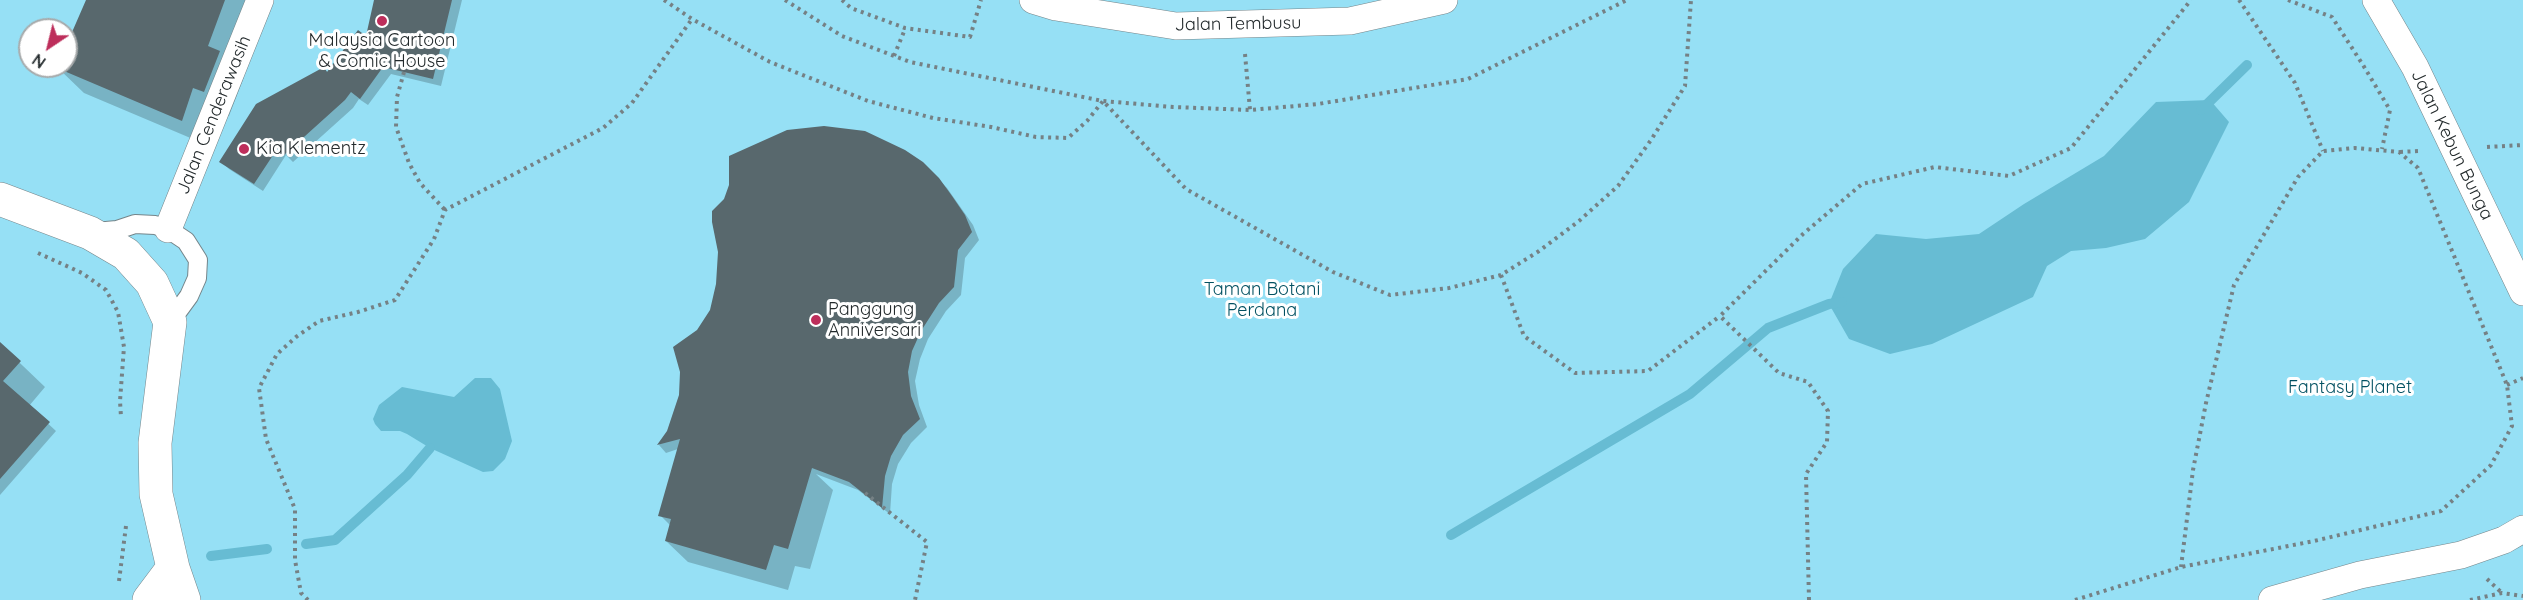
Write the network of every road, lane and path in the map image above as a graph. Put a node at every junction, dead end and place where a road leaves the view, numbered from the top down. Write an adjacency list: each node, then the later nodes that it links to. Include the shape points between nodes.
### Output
1 (260, 0): 25 (street, Jalan Cenderawasih)
2 (664, 0): 14 (path)
3 (785, 0): 17 (path, via 842,36)
4 (842, 0): 16 (path, via 851,8)
5 (981, 0): 16 (path, via 970,37)
6 (1033, 0): 15 (street, Jalan Tembusu, via 1176,26)
7 (1444, 0): 15 (street, Jalan Tembusu, via 1350,21)
8 (1627, 0): 20 (path, via 1468,79 1318,104)
9 (1691, 0): 28 (path, via 1685,86 1651,140 1617,186 1579,221)
10 (2191, 0): 30 (path, via 2071,148 2009,176 1935,167 1862,184 1803,234)
11 (2239, 0): 22 (path, via 2295,83)
12 (2288, 0): 21 (path, via 2332,17 2363,65 2390,110)
13 (2376, 0): 29 (street, Jalan Kebun Bunga, via 2415,67)
14 (692, 19): 19 (path, via 770,62 868,101 933,118 1036,137 1068,138); 24 (path, via 632,103 603,128)
15 (1242, 26): 20 (path)
16 (905, 28): 17 (path)
17 (894, 56): 19 (path)
18 (404, 72): 24 (path, via 397,97 396,127 420,183)
19 (1103, 101): 20 (path); 28 (path, via 1186,189 1333,272 1390,295 1449,288)
20 (1250, 110)
21 (2382, 149): 22 (path); 33 (path, via 2399,152 2418,168)
22 (2323, 151): 38 (path, via 2298,177 2235,285 2205,403)
23 (0, 199): 26 (street)
24 (445, 210): 44 (path, via 434,239 395,300 319,321 277,354 259,388 266,439 295,509 295,560 302,593)
25 (168, 229): 26 (lane, via 135,224 117,231); 31 (lane, via 186,241 198,260 197,278 189,296)
26 (90, 233): 31 (street, via 126,254 152,283)
27 (30, 250): 34 (path, via 82,273 106,290 118,312 124,347)
28 (1501, 275): 30 (path, via 1524,336 1575,373 1648,371)
29 (2523, 292)
30 (1720, 316): 46 (path, via 1779,373 1808,382 1828,411 1827,441 1806,474)
31 (170, 322): 39 (street, via 155,443 156,494)
32 (2523, 378): 33 (path)
33 (2507, 385): 38 (path, via 2512,426 2491,465 2441,511)
34 (122, 424)
35 (865, 493): 45 (path, via 927,542)
36 (126, 518): 40 (path)
37 (2523, 529): 48 (street, via 2461,555 2360,575)
38 (2181, 567): 47 (path)
39 (173, 568): 42 (street); 43 (street)
40 (118, 588)
41 (2523, 596): 49 (path, via 2502,592)
42 (149, 600)
43 (184, 600)
44 (308, 600)
45 (915, 600)
46 (1809, 600)
47 (2074, 600)
48 (2272, 600)
49 (2470, 600)

